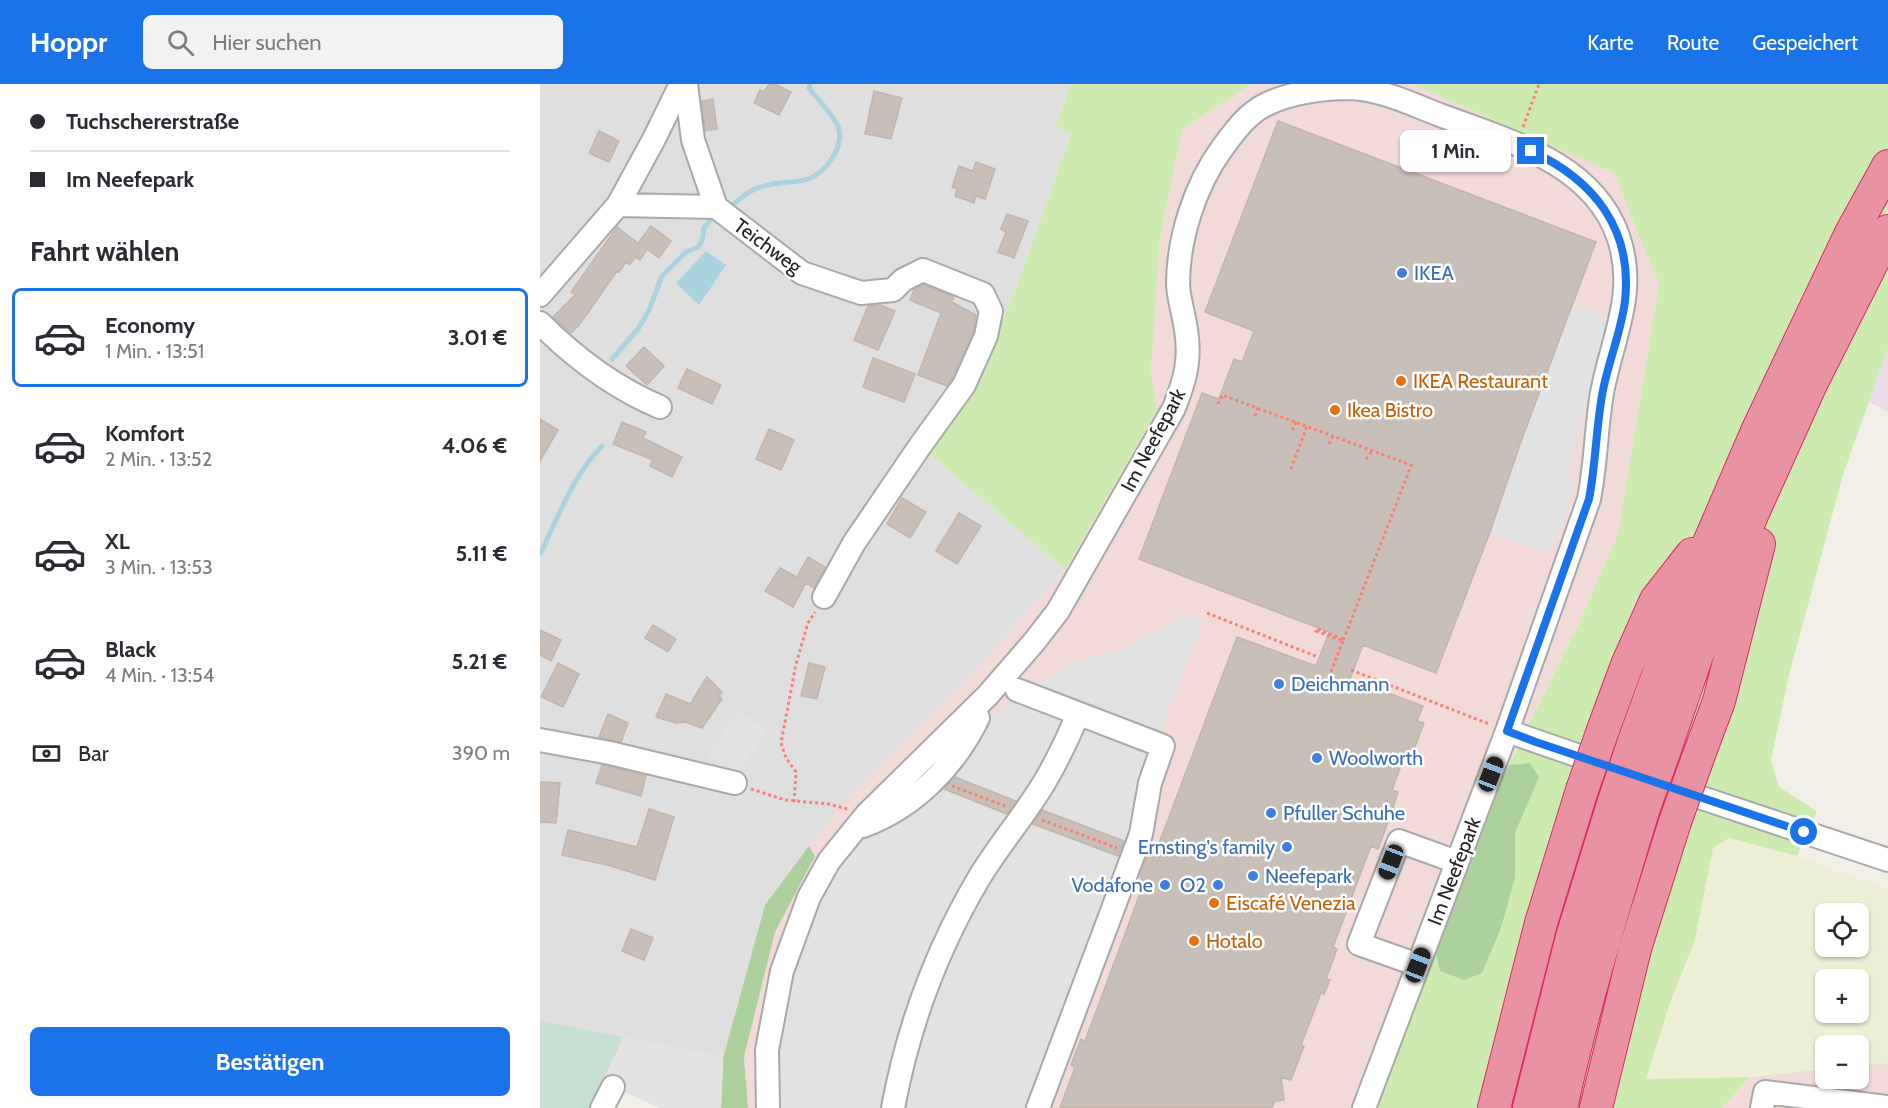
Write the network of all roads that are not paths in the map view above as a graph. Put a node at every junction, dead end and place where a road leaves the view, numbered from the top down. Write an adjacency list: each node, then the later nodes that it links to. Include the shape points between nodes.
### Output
1 (681, 84): 4 (street)
2 (686, 84): 5 (street, Teichweg, via 693,141)
3 (1888, 166): 11 (highway, via 1798,341)
4 (618, 205): 5 (street, Teichweg); 7 (street)
5 (716, 207): 12 (street, Teichweg, via 802,273 861,292 893,290 923,270 983,294 991,311 986,336 964,385 854,543)
6 (1888, 231): 9 (highway)
7 (540, 295)
8 (540, 323): 10 (street, via 611,382)
9 (1811, 384): 32 (highway, bridge, via 1712,615 1643,811 1603,942); 33 (highway, bridge, via 1806,428 1755,553 1719,701 1635,949)
10 (660, 407)
11 (1718, 523): 30 (highway, bridge, via 1656,600 1627,665 1582,790 1538,933); 31 (highway, bridge, via 1690,587 1614,801 1572,937)
12 (824, 597)
13 (1017, 690): 15 (street)
14 (988, 695): 16 (street, Im Neefepark, via 1058,611 1174,408 1189,361 1178,285 1185,228 1202,183 1221,150 1242,123 1265,105 1318,90 1351,88 1380,92 1546,158 1595,195 1618,235 1626,275 1625,302 1602,394 1589,499); 19 (street, Im Neefepark); 19 (street, via 974,726 934,780 904,806 881,819)
15 (1078, 714): 27 (street, via 1063,750 980,876 943,948 914,1020); 28 (street, via 1163,746 1150,783 1141,834)
16 (1507, 731): 20 (street); 21 (street, Im Neefepark)
17 (540, 740): 18 (street)
18 (735, 783)
19 (861, 821): 26 (street, Im Neefepark, via 829,861 809,897 782,971 767,1050)
20 (1888, 860)
21 (1457, 862): 22 (street, Im Neefepark); 22 (street, via 1399,841 1359,944)
22 (1418, 965): 29 (street, Im Neefepark)
23 (614, 1087): 25 (street)
24 (1888, 1107): 34 (street, via 1765,1092)
25 (602, 1108)
26 (768, 1108)
27 (893, 1108)
28 (1038, 1108)
29 (1364, 1108)
30 (1494, 1108)
31 (1529, 1108)
32 (1561, 1108)
33 (1596, 1108)
34 (1762, 1108)

